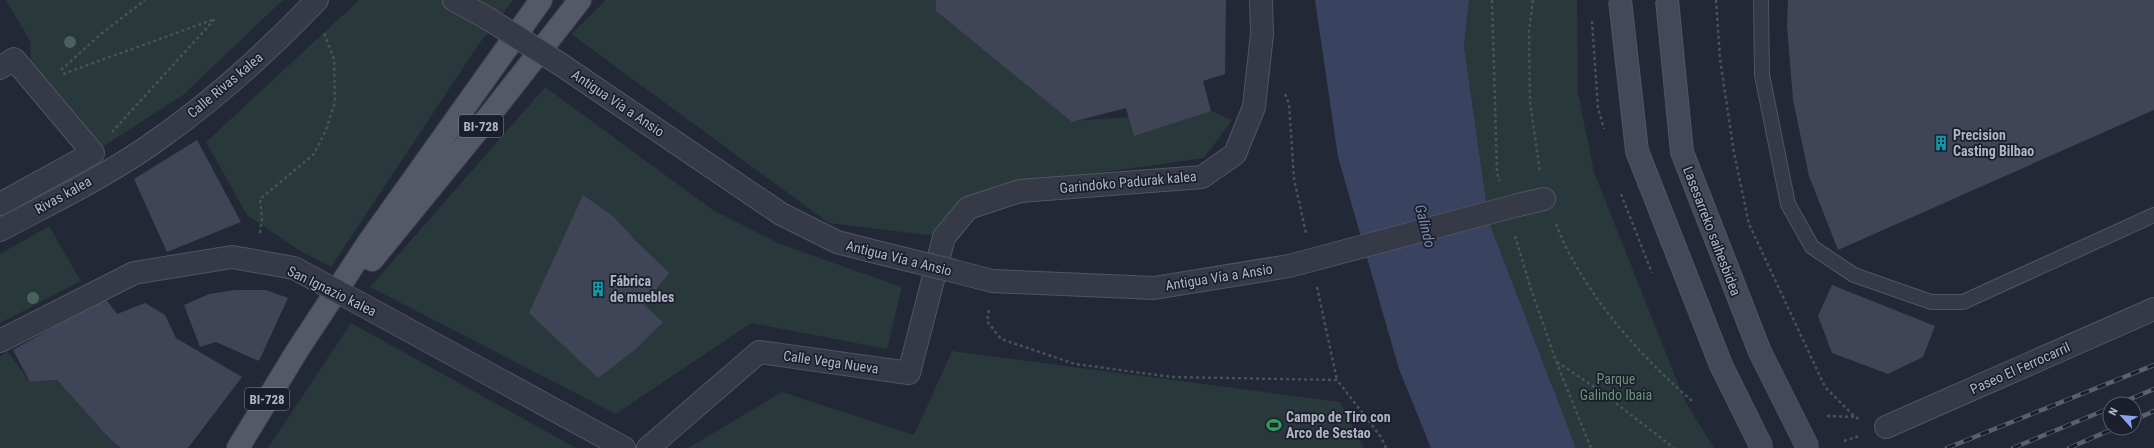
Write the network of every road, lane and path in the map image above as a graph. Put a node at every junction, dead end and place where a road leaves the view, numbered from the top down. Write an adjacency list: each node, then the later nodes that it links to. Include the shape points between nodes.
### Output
1 (145, 0): 14 (path, via 101,34 58,74 216,19)
2 (454, 0): 25 (street, Antigua Vía a Ansio, bridge, via 560,64 781,214 837,242)
3 (541, 0): 22 (main road, BI-728)
4 (580, 0): 22 (main road, BI-728)
5 (1261, 0): 20 (street, Garindoko Padurak kalea, via 1262,34 1254,107 1235,154 1202,177 1020,191 968,208)
6 (1533, 0): 16 (path, via 1529,31 1530,102)
7 (1620, 0): 39 (main road, bridge, via 1637,151 1721,365)
8 (1667, 0): 40 (main road, Lasesarreko saihesbidea, bridge, via 1682,152 1760,352)
9 (1716, 0): 32 (path, via 1720,59 1734,154 1749,224 1825,387)
10 (1761, 0): 18 (lane, via 1762,75 1788,204 1812,247 1854,275 1931,302 1963,302)
11 (315, 2): 15 (street, Calle Rivas kalea, via 268,50 219,92); 23 (path, via 334,59 335,102 326,130 314,154 260,199 262,218)
12 (0, 68): 14 (street, via 14,60)
13 (1284, 90): 21 (path, via 1289,104 1294,179)
14 (93, 153): 17 (street)
15 (126, 161): 19 (street, Rivas kalea)
16 (1544, 199): 25 (street, Antigua Vía a Ansio, bridge, via 1289,266 1154,288); 30 (path, via 1573,260 1610,316 1669,381)
17 (0, 204)
18 (2154, 215)
19 (0, 230)
20 (944, 237): 36 (street, Calle Vega Nueva, via 909,372 759,352)
21 (1307, 241)
22 (375, 247): 35 (main road, BI-728, via 297,351)
23 (257, 261): 27 (street, San Ignazio kalea, via 232,257 134,273); 34 (street, San Ignazio kalea, bridge, via 294,268)
24 (1316, 280): 29 (path)
25 (992, 281): 29 (path, via 987,321 1000,339 1075,364 1172,377)
26 (2154, 309): 33 (street, Paseo El Ferrocarril)
27 (0, 341)
28 (1556, 361): 38 (path, via 1596,388)
29 (1337, 380): 37 (path, via 1381,437)
30 (1692, 401)
31 (1827, 416): 32 (path)
32 (1855, 418): 33 (path)
33 (1886, 427)
34 (621, 447)
35 (238, 448)
36 (648, 448)
37 (1386, 448)
38 (1674, 448)
39 (1762, 448)
40 (1808, 448)

